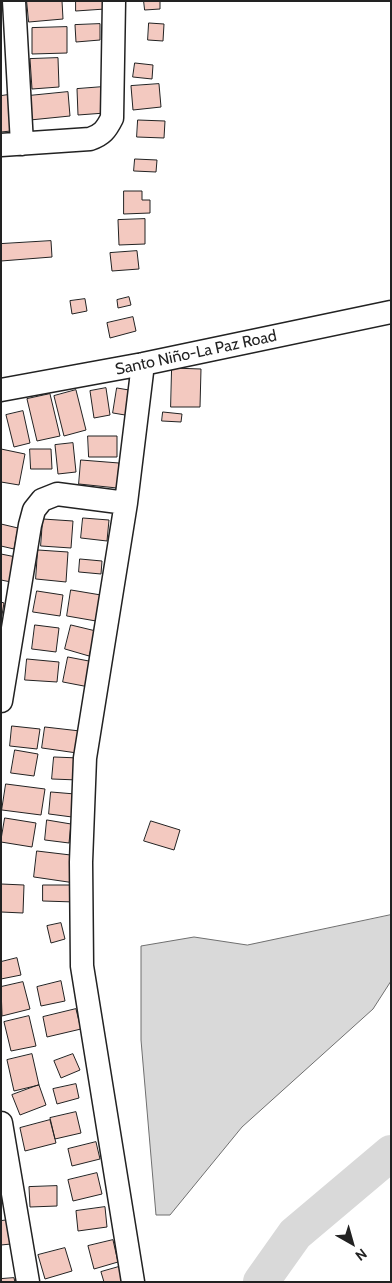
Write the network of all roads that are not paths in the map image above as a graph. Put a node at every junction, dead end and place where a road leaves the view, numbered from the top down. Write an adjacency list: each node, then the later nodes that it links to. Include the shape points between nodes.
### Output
1 (14, 1): 3 (street)
2 (114, 1): 3 (street, via 112,118 107,128 101,135 90,139)
3 (12, 144)
4 (391, 312): 5 (street, Santo Niño-La Paz Road)
5 (143, 364): 6 (street, Santo Niño-La Paz Road); 7 (street)
6 (1, 390)
7 (126, 503): 8 (street, via 57,494 42,500 34,510); 11 (street, via 85,758 81,862 84,976)
8 (1, 701)
9 (1, 1123): 10 (street)
10 (28, 1282)
11 (133, 1282)

